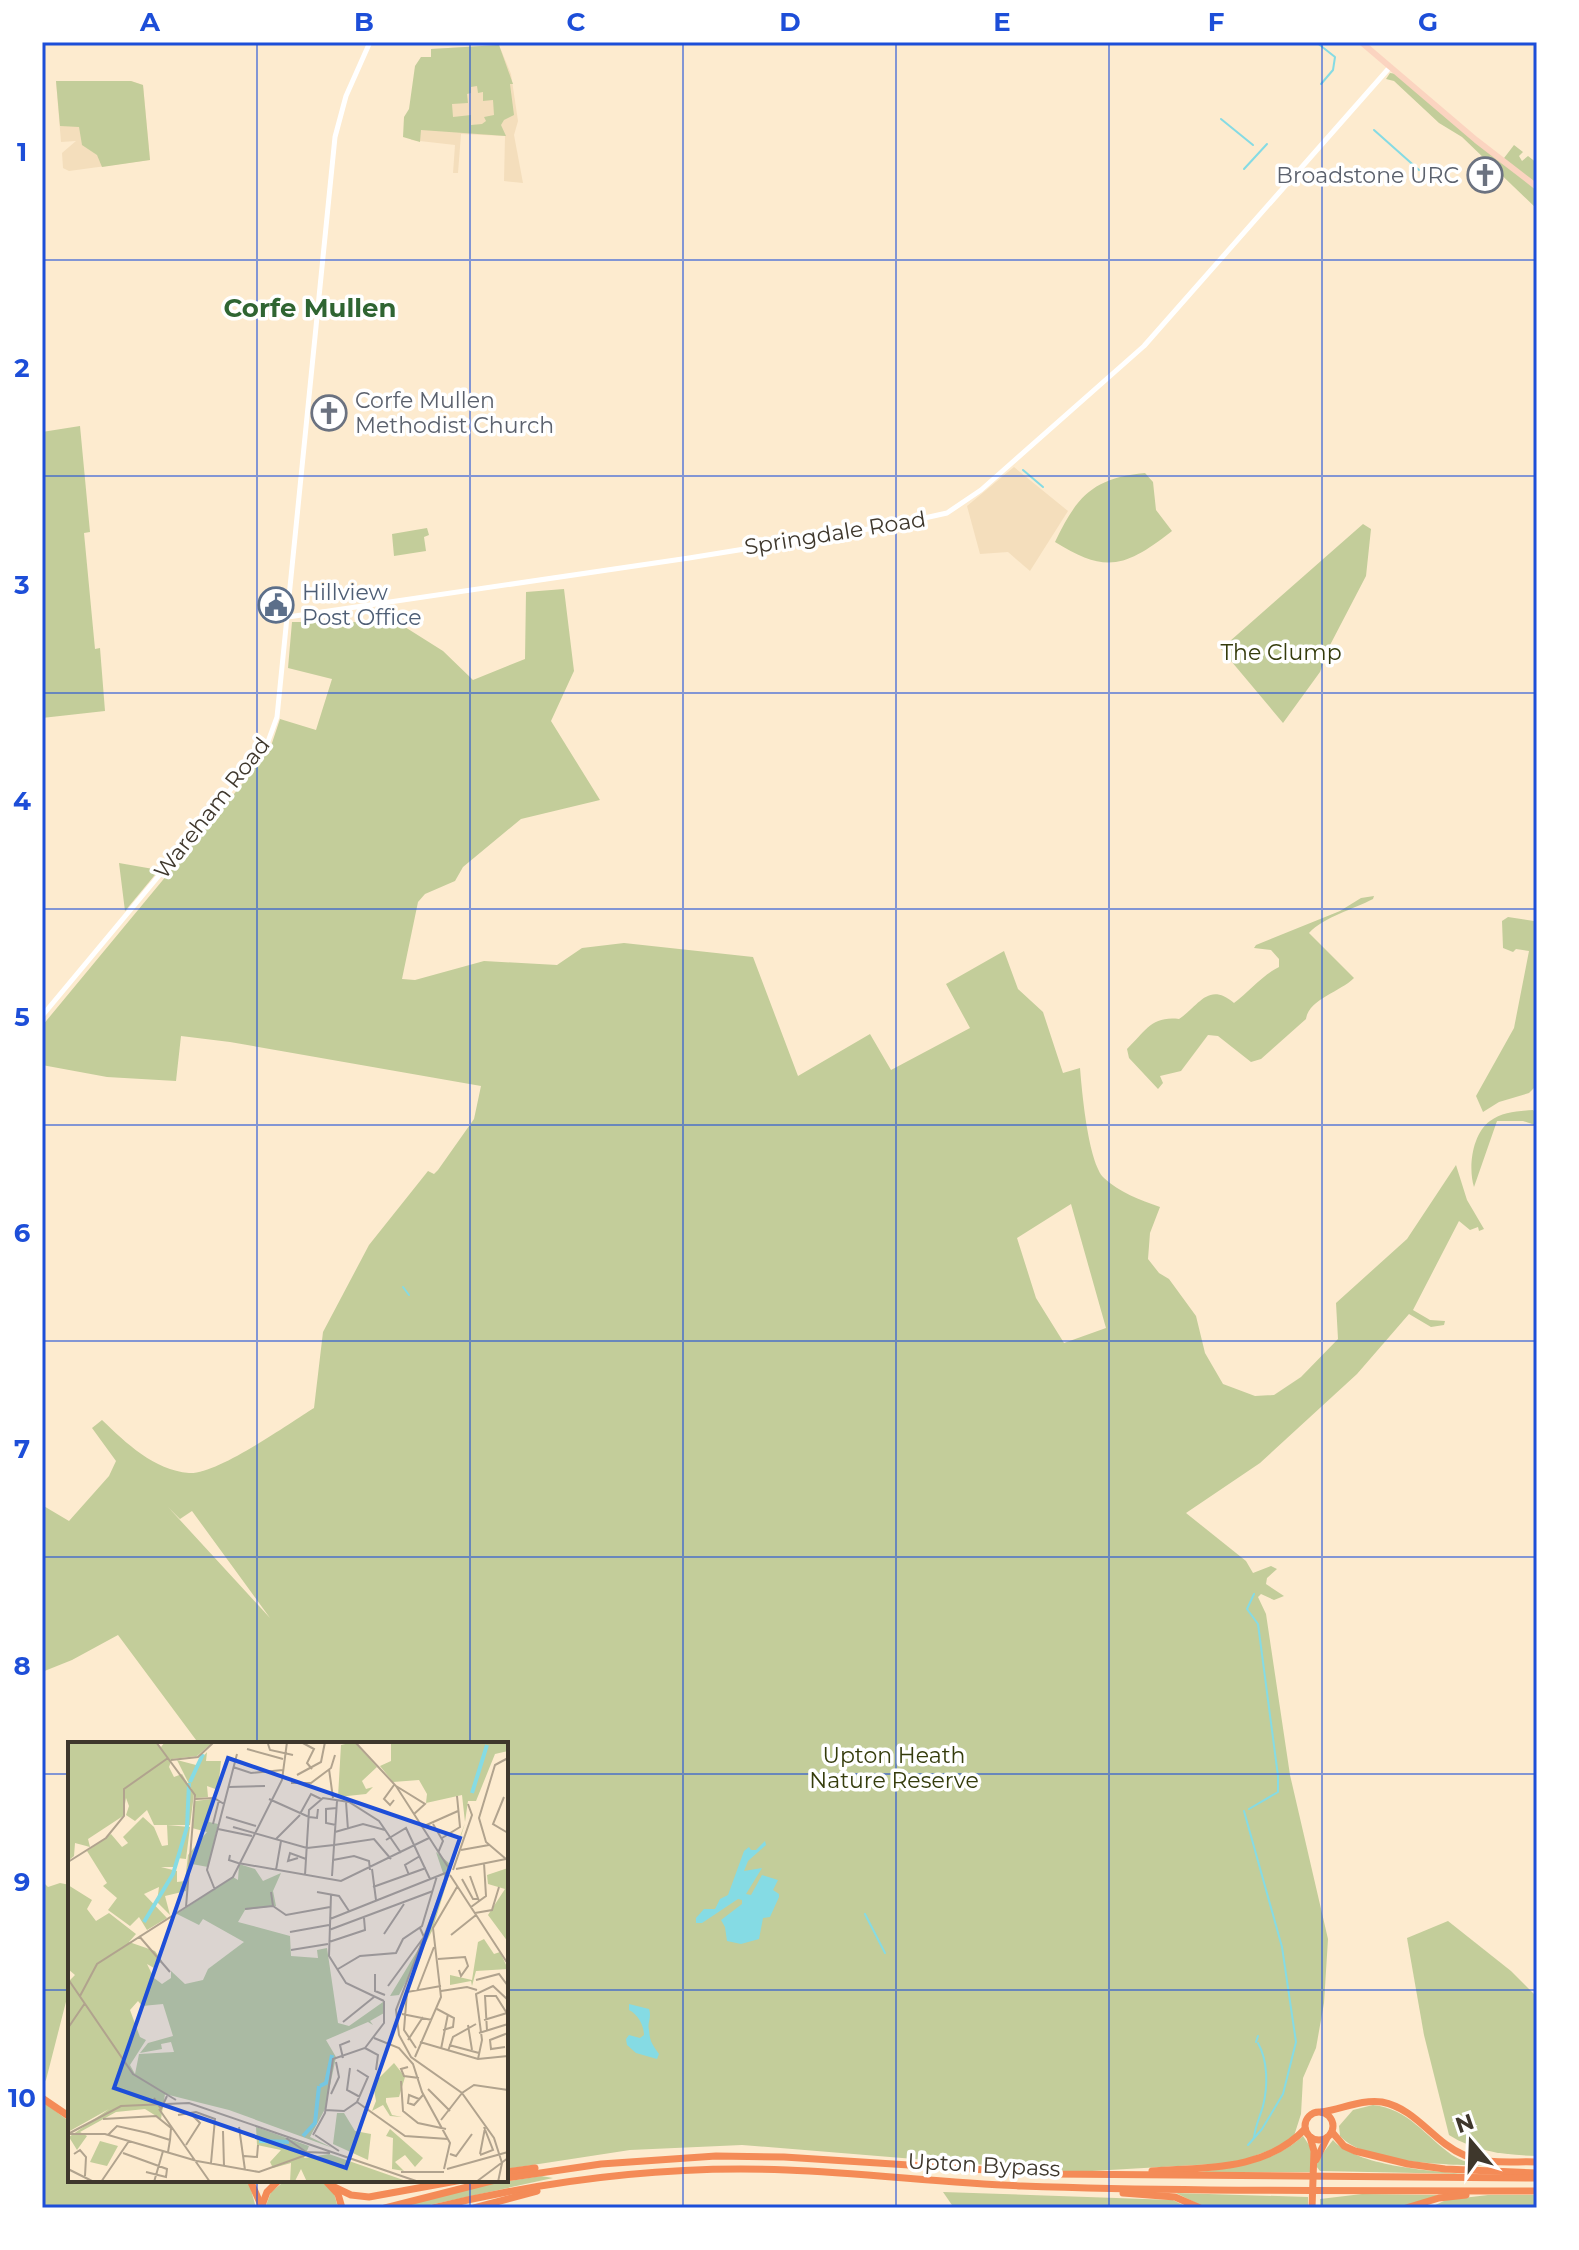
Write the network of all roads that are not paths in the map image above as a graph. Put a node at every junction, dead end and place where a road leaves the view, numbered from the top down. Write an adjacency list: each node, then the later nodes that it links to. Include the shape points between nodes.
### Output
1 (370, 42): 5 (street, Wareham Road, via 335,137)
2 (1361, 42): 3 (main road)
3 (1391, 66): 4 (main road); 5 (street, Springdale Road, via 1144,346 981,490 947,513 689,558)
4 (1537, 187)
5 (288, 617): 6 (street, Wareham Road, via 277,717 266,747)
6 (42, 1016)
7 (42, 2098): 10 (highway)
8 (1346, 2108): 9 (highway); 12 (highway); 14 (highway, via 1383,2102 1401,2108 1471,2158)
9 (1322, 2112): 11 (highway, via 1311,2114); 12 (highway, via 1330,2116)
10 (68, 2116)
11 (1305, 2129): 13 (highway); 17 (highway, via 1290,2144 1238,2164)
12 (1332, 2133): 13 (highway, via 1319,2140); 15 (highway); 18 (highway, via 1360,2153 1429,2167)
13 (1310, 2137): 15 (highway)
14 (1537, 2162)
15 (1314, 2166): 34 (highway)
16 (508, 2175): 17 (highway, Upton Bypass, via 564,2165 784,2157)
17 (1101, 2175): 18 (highway, Upton Bypass)
18 (1537, 2175)
19 (590, 2178): 25 (highway, Upton Bypass, via 756,2169); 31 (highway, Upton Bypass); 32 (highway)
20 (251, 2182): 28 (highway)
21 (277, 2182): 28 (highway)
22 (451, 2182): 24 (highway, via 369,2197)
23 (487, 2182): 30 (highway)
24 (328, 2183): 29 (highway)
25 (1094, 2188): 26 (highway, Upton Bypass); 33 (highway, via 1175,2197)
26 (1504, 2191): 27 (highway, Upton Bypass); 35 (highway, via 1439,2198)
27 (1537, 2191)
28 (261, 2206)
29 (342, 2208)
30 (385, 2208)
31 (433, 2208)
32 (474, 2208)
33 (1200, 2208)
34 (1312, 2208)
35 (1406, 2208)

